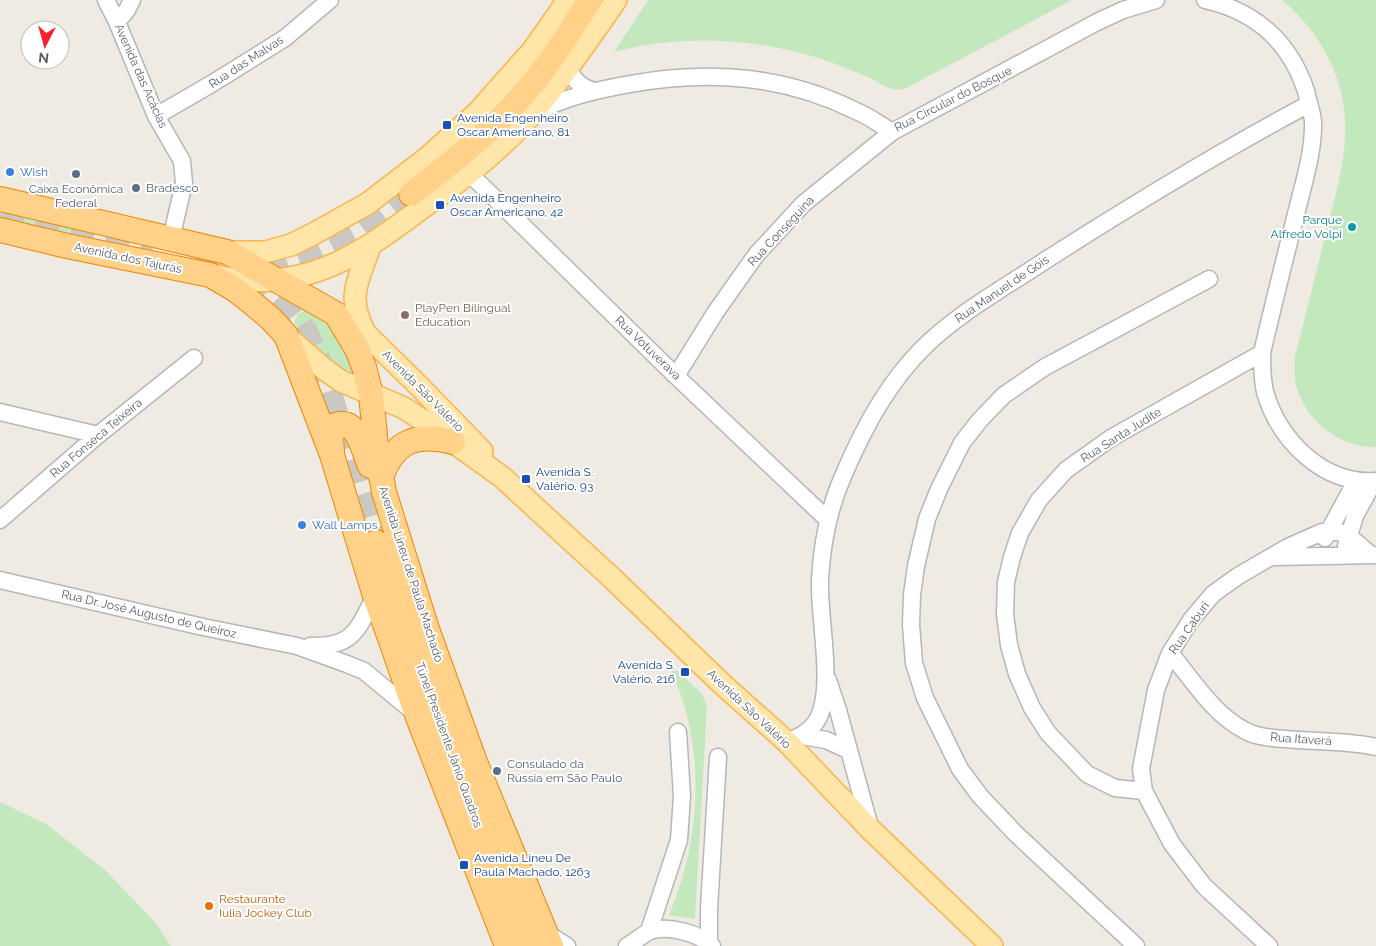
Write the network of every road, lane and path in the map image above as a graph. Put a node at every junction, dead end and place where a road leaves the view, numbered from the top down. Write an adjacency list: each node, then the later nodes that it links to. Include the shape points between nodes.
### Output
1 (106, 0): 9 (street, Avenida das Acácias)
2 (132, 0): 9 (street)
3 (330, 0): 14 (street, Rua das Malvas, via 284,38)
4 (568, 0): 20 (main road, via 533,50 478,112 427,158 367,204)
5 (590, 0): 17 (highway, via 523,96 452,163)
6 (616, 0): 10 (main road, Avenida dos Tajurás)
7 (1156, 0): 15 (street, Rua Circular do Bosque, via 1097,22)
8 (1205, 0): 12 (street, via 1237,10 1274,36 1300,72)
9 (117, 22): 14 (street, Avenida das Acácias)
10 (569, 69): 11 (street, via 577,82 589,90); 13 (main road, Avenida dos Tajurás)
11 (596, 90): 13 (street, Rua Circular do Bosque); 15 (street, Rua Circular do Bosque, via 664,78 752,79 826,97 858,111)
12 (1309, 104): 31 (street, via 1313,121 1307,170); 44 (street, Rua Manuel de Góis, via 1247,137 1101,225 958,317 922,349 892,384 861,434)
13 (532, 114): 16 (main road, Avenida dos Tajurás)
14 (156, 116): 21 (street, Avenida das Acácias, via 182,161 184,183)
15 (892, 132): 33 (street, Rua Conseguina, via 803,204 756,255)
16 (470, 174): 22 (main road, Avenida dos Tajurás); 33 (street, Rua Votuverava)
17 (411, 194)
18 (0, 199): 21 (highway)
19 (0, 230): 25 (highway, Avenida dos Tajurás)
20 (313, 234): 23 (main road, via 291,245 264,252); 24 (main road, via 309,244 311,255 317,262)
21 (171, 239): 23 (highway)
22 (370, 246): 24 (main road, Avenida dos Tajurás); 29 (main road, via 354,299)
23 (227, 252): 27 (highway, Avenida Lineu de Paula Machado)
24 (330, 266): 27 (main road, Avenida dos Tajurás)
25 (210, 275): 27 (main road, Avenida dos Tajurás); 30 (highway, via 251,302)
26 (1209, 279): 72 (street, via 1045,367 1004,395 979,420 962,443 927,519 912,595 914,663 925,698 960,769 1015,833)
27 (266, 280): 28 (highway, Avenida Lineu de Paula Machado)
28 (336, 314): 29 (main road, Avenida São Valério); 34 (highway, Avenida Lineu de Paula Machado, via 358,349)
29 (365, 333): 39 (main road, Avenida São Valério, via 474,442)
30 (286, 336): 34 (main road, Avenida São Valério, via 324,369); 38 (highway)
31 (1262, 353): 40 (street, via 1265,391 1293,444 1313,462); 63 (street, Rua Santa Judite, via 1111,438 1066,470 1039,500 1020,533 1012,556 1006,582 1008,645 1032,708 1048,733 1087,774 1115,788)
32 (194, 358): 36 (street, Rua Fonseca Teixeira)
33 (676, 376): 44 (street, Rua Votuverava)
34 (372, 395): 37 (main road, Avenida São Valério, via 404,408); 42 (highway, Avenida Lineu de Paula Machado)
35 (0, 412): 36 (street)
36 (98, 435): 43 (street, Rua Fonseca Teixeira)
37 (453, 442): 39 (main road, Avenida São Valério); 42 (highway, via 426,437 407,441 390,458)
38 (332, 455): 42 (highway, via 333,429 340,423 347,424 354,428 374,474); 53 (highway)
39 (502, 477): 59 (main road, Avenida São Valério, via 722,684)
40 (1356, 481): 41 (street); 45 (street)
41 (1375, 481): 46 (street, via 1361,504)
42 (382, 484): 66 (highway, Avenida Lineu de Paula Machado, via 427,629)
43 (0, 520)
44 (828, 520): 56 (street, Rua Manuel de Góis, via 820,579)
45 (1329, 531): 46 (street); 48 (street, via 1323,541); 51 (street, Rua Caburi, via 1310,537)
46 (1349, 536): 49 (street); 50 (street)
47 (376, 542): 66 (highway, Túnel Presidente Jânio Quadros, via 476,820)
48 (1324, 555): 50 (street, Rua Caburi); 51 (street, Rua Caburi)
49 (1373, 555): 50 (street, Rua Caburi)
50 (1343, 556)
51 (1274, 557): 55 (street, Rua Caburi, via 1213,594)
52 (0, 580): 54 (street, Rua Dr. José Augusto de Queiroz)
53 (375, 596): 54 (street, via 357,628 343,642); 57 (highway)
54 (298, 646): 57 (street, via 364,671)
55 (1170, 653): 60 (street, Rua Itaverá, via 1208,700 1244,730 1264,737); 63 (street, Rua Caburi, via 1156,690 1140,769)
56 (825, 671): 59 (street, Rua Manuel de Góis, via 824,702 820,714 816,722); 61 (street, Rua Manuel de Góis)
57 (417, 715): 68 (highway)
58 (678, 732): 65 (street, via 682,796 679,840)
59 (794, 739): 61 (street, via 826,740); 64 (main road, Avenida São Valério)
60 (1376, 747)
61 (848, 750): 64 (street, Rua Manuel de Góis)
62 (718, 757): 67 (street, via 709,909)
63 (1144, 791): 73 (street, via 1172,844 1204,886)
64 (870, 828): 71 (main road, Avenida São Valério)
65 (649, 931): 67 (street, via 689,932); 70 (street)
66 (542, 941): 69 (street)
67 (710, 945)
68 (507, 946)
69 (567, 946)
70 (627, 946)
71 (992, 946)
72 (1136, 946)
73 (1269, 946)

